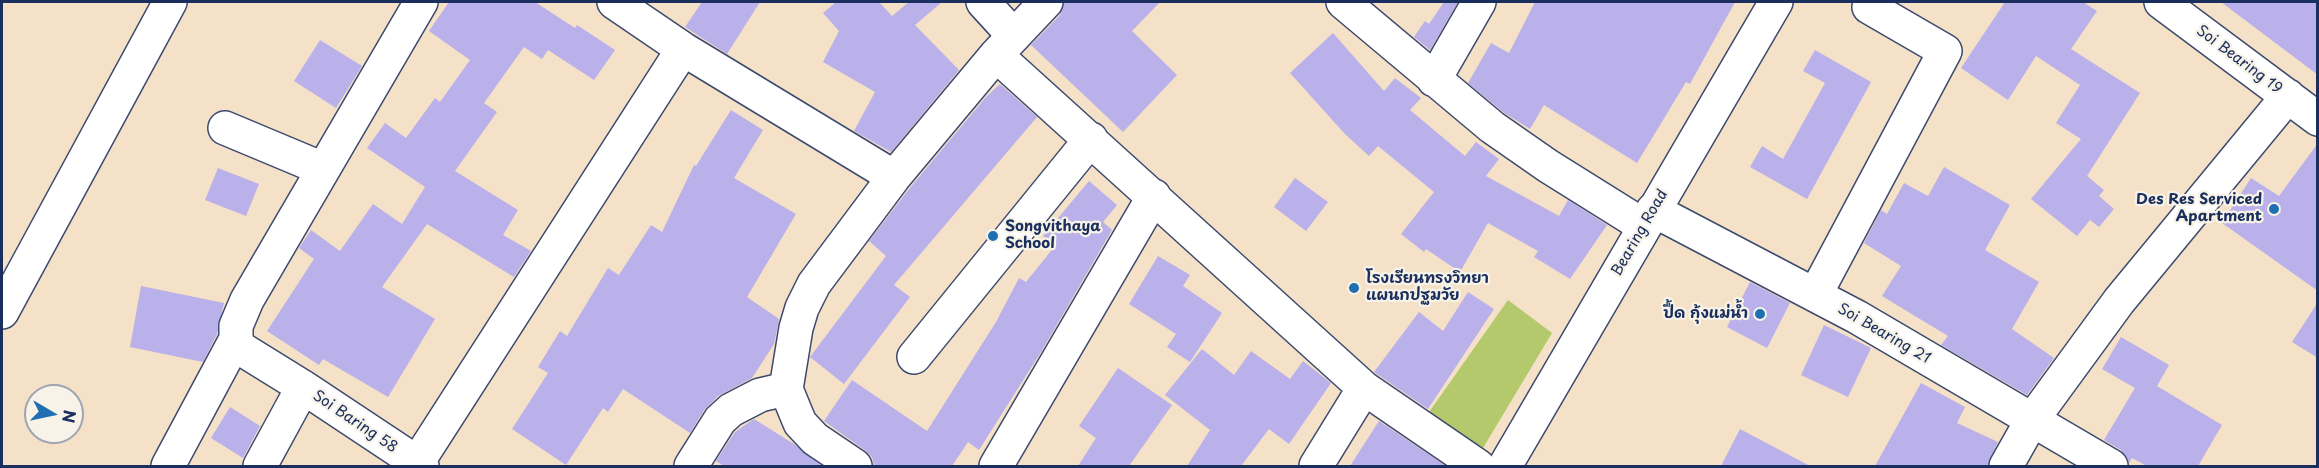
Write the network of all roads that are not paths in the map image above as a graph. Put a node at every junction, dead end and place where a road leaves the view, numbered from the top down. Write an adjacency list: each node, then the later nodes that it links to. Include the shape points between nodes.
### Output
1 (170, 2): 23 (street)
2 (421, 2): 18 (street)
3 (983, 2): 11 (street)
4 (1046, 2): 11 (street)
5 (1343, 2): 13 (street, Soi Bearing 21)
6 (1479, 2): 13 (street)
7 (1776, 2): 21 (street, Bearing Road)
8 (2161, 2): 14 (street, Soi Bearing 19)
9 (619, 3): 12 (street)
10 (1869, 7): 22 (street, via 1945,51)
11 (1005, 45): 17 (street); 19 (street)
12 (683, 49): 19 (street); 30 (street)
13 (1434, 80): 21 (street, Soi Bearing 21, via 1510,140)
14 (2288, 96): 15 (street, Soi Bearing 19); 29 (street, via 2119,301)
15 (2318, 119)
16 (225, 128): 18 (street)
17 (1091, 139): 20 (street); 25 (street)
18 (323, 169): 24 (street, via 247,300 236,326)
19 (894, 177): 28 (street, via 814,284 796,328)
20 (1154, 196): 27 (street); 36 (street)
21 (1649, 218): 22 (street, Soi Bearing 21); 31 (street, Bearing Road)
22 (1815, 295): 29 (street, Soi Bearing 21)
23 (2, 312)
24 (236, 339): 26 (street, via 240,348); 32 (street)
25 (914, 357)
26 (303, 387): 30 (street, Soi Baring 58); 33 (street, Soi Baring 58)
27 (1364, 388): 31 (street); 37 (street)
28 (786, 389): 34 (street, via 760,395 731,410 720,420); 35 (street, via 800,423 815,439)
29 (2032, 420): 38 (street); 39 (street, Soi Bearing 21)
30 (419, 465)
31 (1503, 465)
32 (168, 466)
33 (260, 466)
34 (691, 466)
35 (855, 466)
36 (996, 466)
37 (1316, 466)
38 (2006, 466)
39 (2111, 466)

